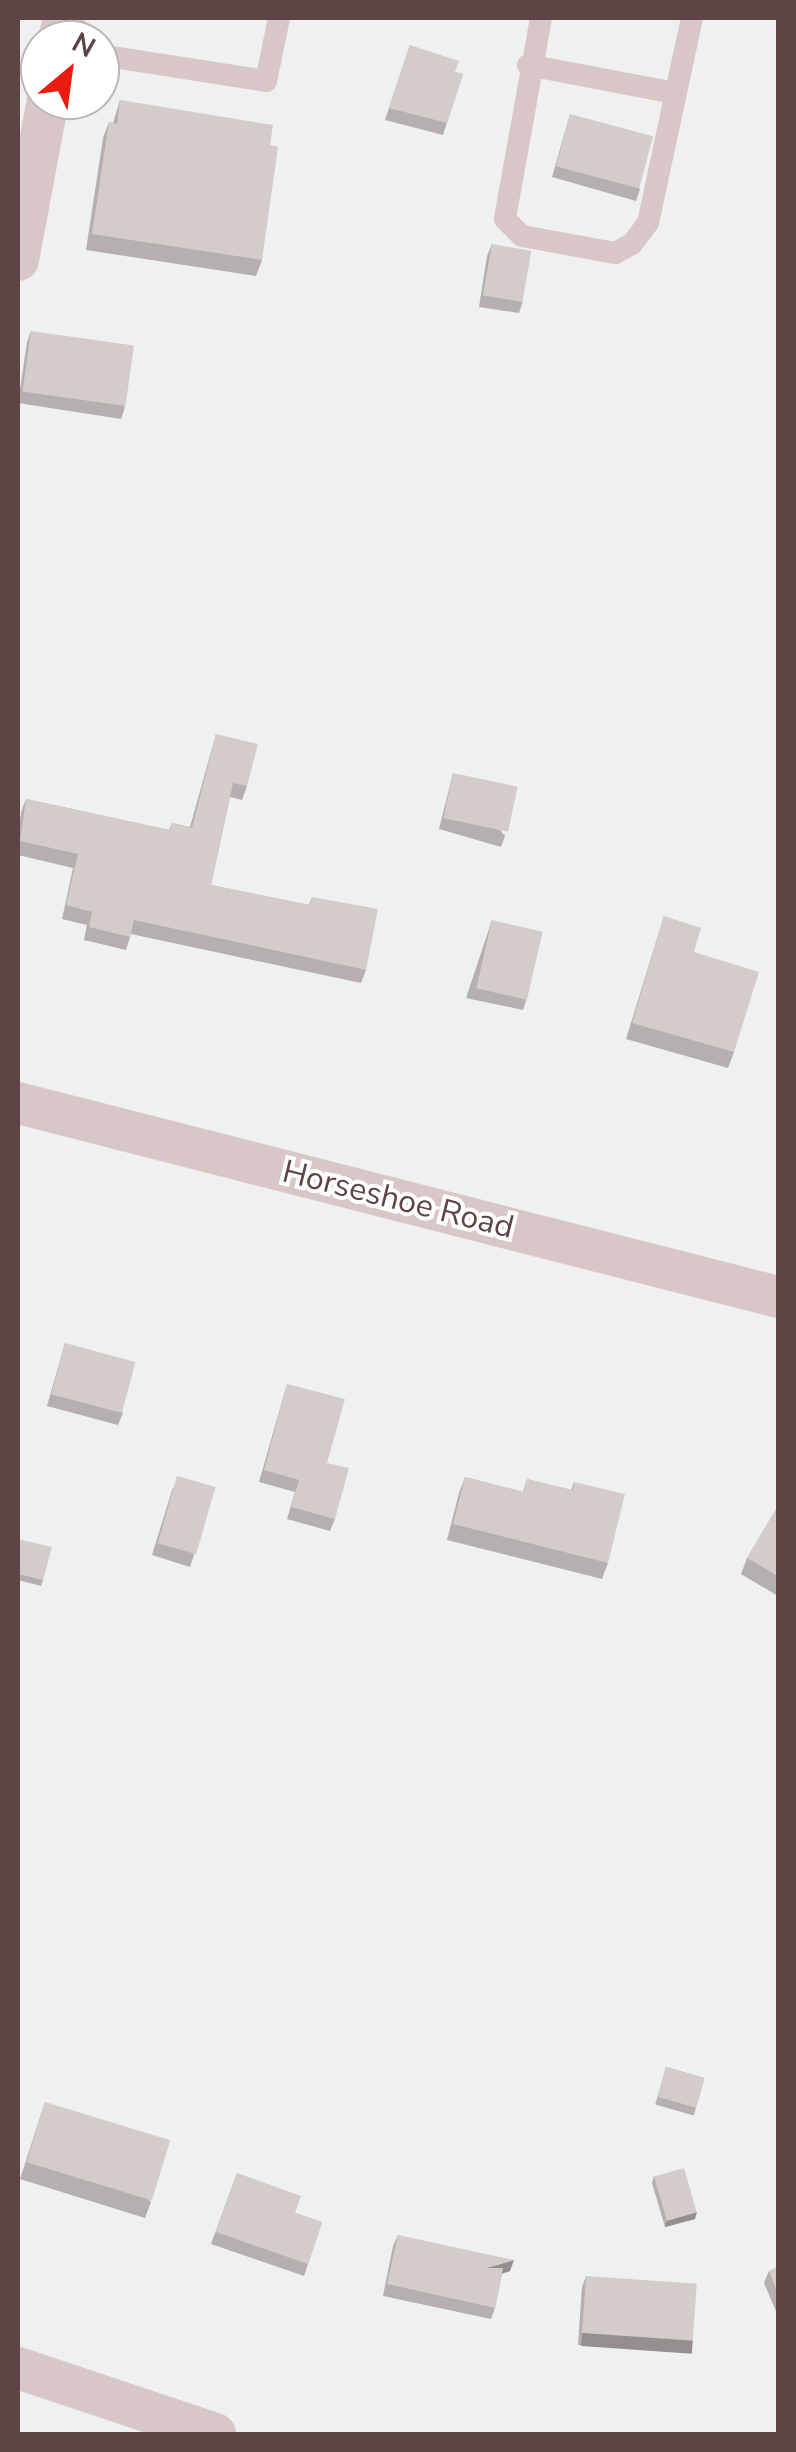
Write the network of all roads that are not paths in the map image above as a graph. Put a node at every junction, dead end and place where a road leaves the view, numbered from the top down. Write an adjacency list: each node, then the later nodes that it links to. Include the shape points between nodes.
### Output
1 (279, 18): 4 (lane, via 266,81)
2 (540, 18): 5 (lane)
3 (692, 18): 6 (lane)
4 (120, 57)
5 (528, 65): 6 (lane); 6 (lane, via 506,219 522,236 615,252 632,244 648,223)
6 (674, 93)
7 (44, 120): 8 (street)
8 (18, 260)
9 (18, 1103): 10 (street, Horseshoe Road)
10 (778, 1297)
11 (18, 2368): 12 (street)
12 (215, 2434)

